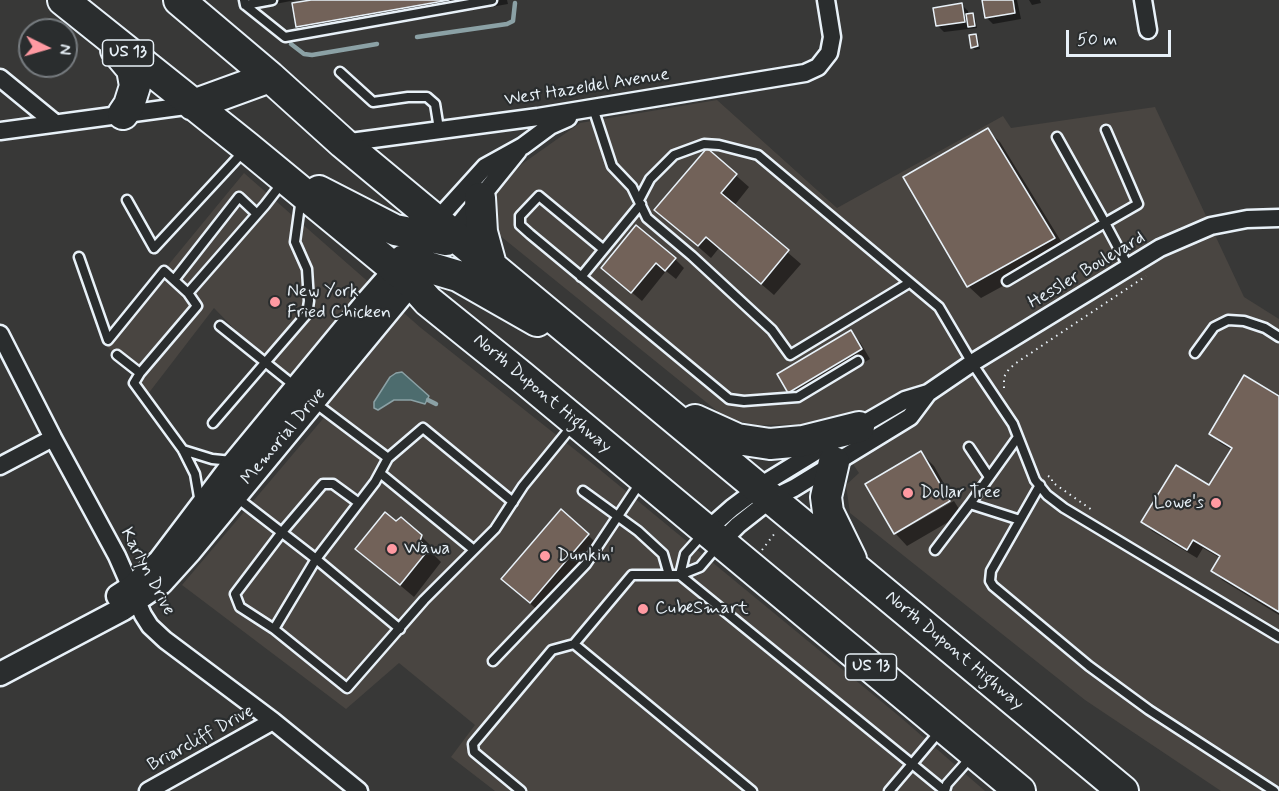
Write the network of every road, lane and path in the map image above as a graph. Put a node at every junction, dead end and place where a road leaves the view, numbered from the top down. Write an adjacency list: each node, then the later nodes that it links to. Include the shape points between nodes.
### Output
1 (63, 0): 9 (highway, North Dupont Highway / US 13)
2 (179, 0): 11 (highway, North Dupont Highway / US 13)
3 (272, 0): 7 (lane)
4 (492, 0): 7 (lane, via 285,37)
5 (826, 0): 14 (street, West Hazeldel Avenue, via 832,37 829,53 818,67 805,73)
6 (1143, 0): 8 (street)
7 (245, 2)
8 (1148, 30)
9 (101, 32): 13 (highway, North Dupont Highway / US 13); 15 (highway, via 132,69 135,86)
10 (340, 72): 17 (lane, via 373,102 427,97 435,104)
11 (270, 77): 13 (highway); 21 (highway, North Dupont Highway / US 13)
12 (0, 78): 16 (street)
13 (193, 105): 15 (street); 23 (highway, North Dupont Highway / US 13)
14 (590, 108): 17 (street, West Hazeldel Avenue); 22 (street, Memorial Drive, via 550,126); 27 (lane, via 612,166)
15 (123, 114): 16 (street)
16 (55, 123): 19 (street)
17 (439, 129): 21 (street, West Hazeldel Avenue)
18 (1106, 130): 30 (lane, via 1138,204)
19 (0, 131)
20 (1057, 137): 30 (lane)
21 (343, 143): 32 (highway, North Dupont Highway / US 13)
22 (523, 146): 25 (street, Memorial Drive); 32 (street, Memorial Drive, via 485,167)
23 (247, 147): 24 (highway, North Dupont Highway / US 13); 26 (lane, via 154,248)
24 (294, 185): 28 (lane); 32 (highway, North Dupont Highway / US 13); 32 (highway, via 331,196); 48 (lane, via 295,242 308,269 307,314)
25 (480, 198): 32 (street, Memorial Drive); 34 (highway, via 482,232)
26 (127, 200)
27 (640, 202): 31 (lane); 40 (lane, via 650,179 674,155 704,144 758,155); 40 (lane, via 646,218 772,330 790,355)
28 (257, 214): 38 (lane, via 239,197); 41 (lane)
29 (1279, 218): 35 (street, Hessler Boulevard, via 1211,226 1160,248)
30 (1105, 223): 35 (lane); 39 (lane)
31 (603, 249): 37 (lane); 37 (lane, via 539,196 520,216 520,225)
32 (425, 251): 34 (highway, North Dupont Highway / US 13); 50 (highway, via 458,276); 53 (street, Memorial Drive); 56 (highway, North Dupont Highway / US 13, via 428,301)
33 (79, 257): 38 (lane, via 108,340 164,271)
34 (491, 265): 50 (highway, North Dupont Highway / US 13)
35 (1129, 268): 49 (street, Hessler Boulevard)
36 (1151, 273): 55 (path, via 1009,369 1003,387)
37 (581, 277): 47 (lane, via 729,399 798,397)
38 (174, 280): 41 (lane)
39 (1007, 281)
40 (909, 283): 49 (lane, via 939,307)
41 (188, 293): 51 (lane, via 197,306)
42 (220, 326): 48 (lane)
43 (0, 334): 60 (street, Karlyn Drive)
44 (1279, 337): 45 (lane, via 1244,321 1228,320 1214,327)
45 (1195, 353)
46 (117, 355): 51 (lane)
47 (858, 361)
48 (265, 362): 53 (lane); 57 (lane)
49 (972, 363): 52 (street, Hessler Boulevard); 59 (lane)
50 (612, 365): 54 (highway, North Dupont Highway / US 13)
51 (140, 373): 62 (lane, via 134,383)
52 (928, 393): 58 (street, Hessler Boulevard, via 905,400); 65 (street, Hessler Boulevard, via 910,417)
53 (306, 395): 63 (lane); 64 (street, Memorial Drive); 73 (street, Memorial Drive)
54 (651, 398): 58 (highway, via 726,435 760,444 803,441); 75 (highway, North Dupont Highway / US 13)
55 (1007, 398)
56 (576, 421): 70 (highway, North Dupont Highway / US 13); 76 (lane)
57 (213, 423)
58 (859, 427): 75 (street, Hessler Boulevard, via 787,468)
59 (1018, 437): 69 (lane); 72 (lane)
60 (53, 438): 66 (street); 92 (street, Karlyn Drive)
61 (969, 447): 69 (lane)
62 (183, 450): 64 (lane); 79 (lane, via 195,474)
63 (388, 458): 67 (lane); 76 (lane, via 423,428)
64 (236, 461): 73 (street, Memorial Drive)
65 (834, 462): 75 (street, Hessler Boulevard, via 794,488); 89 (highway, via 826,497 828,512)
66 (0, 466)
67 (380, 473): 77 (lane); 85 (lane)
68 (1046, 474): 71 (path)
69 (989, 477): 78 (lane)
70 (644, 478): 80 (lane); 84 (highway, North Dupont Highway / US 13)
71 (1052, 482)
72 (1040, 485): 81 (lane); 95 (lane, via 1064,508)
73 (227, 489): 79 (street, Memorial Drive); 82 (lane); 92 (street, Memorial Drive, via 171,573 153,590)
74 (583, 491): 80 (lane)
75 (765, 493): 84 (street, Hessler Boulevard, via 732,508); 89 (highway, North Dupont Highway / US 13)
76 (513, 502): 85 (lane, via 495,529)
77 (359, 503): 82 (lane, via 333,484 323,484); 88 (lane)
78 (970, 504): 81 (lane); 86 (lane)
79 (201, 509): 92 (street, Memorial Drive)
80 (618, 516): 90 (lane, via 663,554); 98 (lane, via 586,564)
81 (1020, 520): 112 (lane, via 991,571 993,586 1149,710)
82 (282, 532): 88 (lane); 93 (lane, via 235,594 240,607)
83 (775, 533): 87 (path)
84 (714, 536): 91 (lane, via 700,567); 91 (lane, via 684,554); 101 (highway, North Dupont Highway / US 13)
85 (474, 550): 94 (lane)
86 (935, 550)
87 (758, 554)
88 (316, 559): 93 (lane); 94 (lane)
89 (859, 572): 111 (highway, North Dupont Highway / US 13)
90 (669, 575): 91 (lane); 96 (lane, via 632,575)
91 (680, 575): 103 (lane)
92 (135, 594): 97 (street, Memorial Drive); 99 (street, Memorial Drive); 100 (street, Karlyn Drive, via 150,626 165,640)
93 (274, 629): 94 (lane, via 347,688)
94 (400, 629)
95 (1279, 637)
96 (574, 644): 106 (lane, via 552,650 473,744 474,752); 107 (lane)
97 (0, 658)
98 (493, 662)
99 (0, 674)
100 (273, 721): 104 (street, Briarcliff Drive); 105 (street, Karlyn Drive)
101 (943, 727): 102 (highway, North Dupont Highway / US 13); 103 (lane)
102 (974, 753): 109 (lane); 110 (highway, North Dupont Highway / US 13)
103 (912, 764): 108 (lane); 109 (lane)
104 (148, 791)
105 (359, 791)
106 (521, 791)
107 (752, 791)
108 (889, 791)
109 (945, 791)
110 (1020, 791)
111 (1123, 791)
112 (1274, 791)

